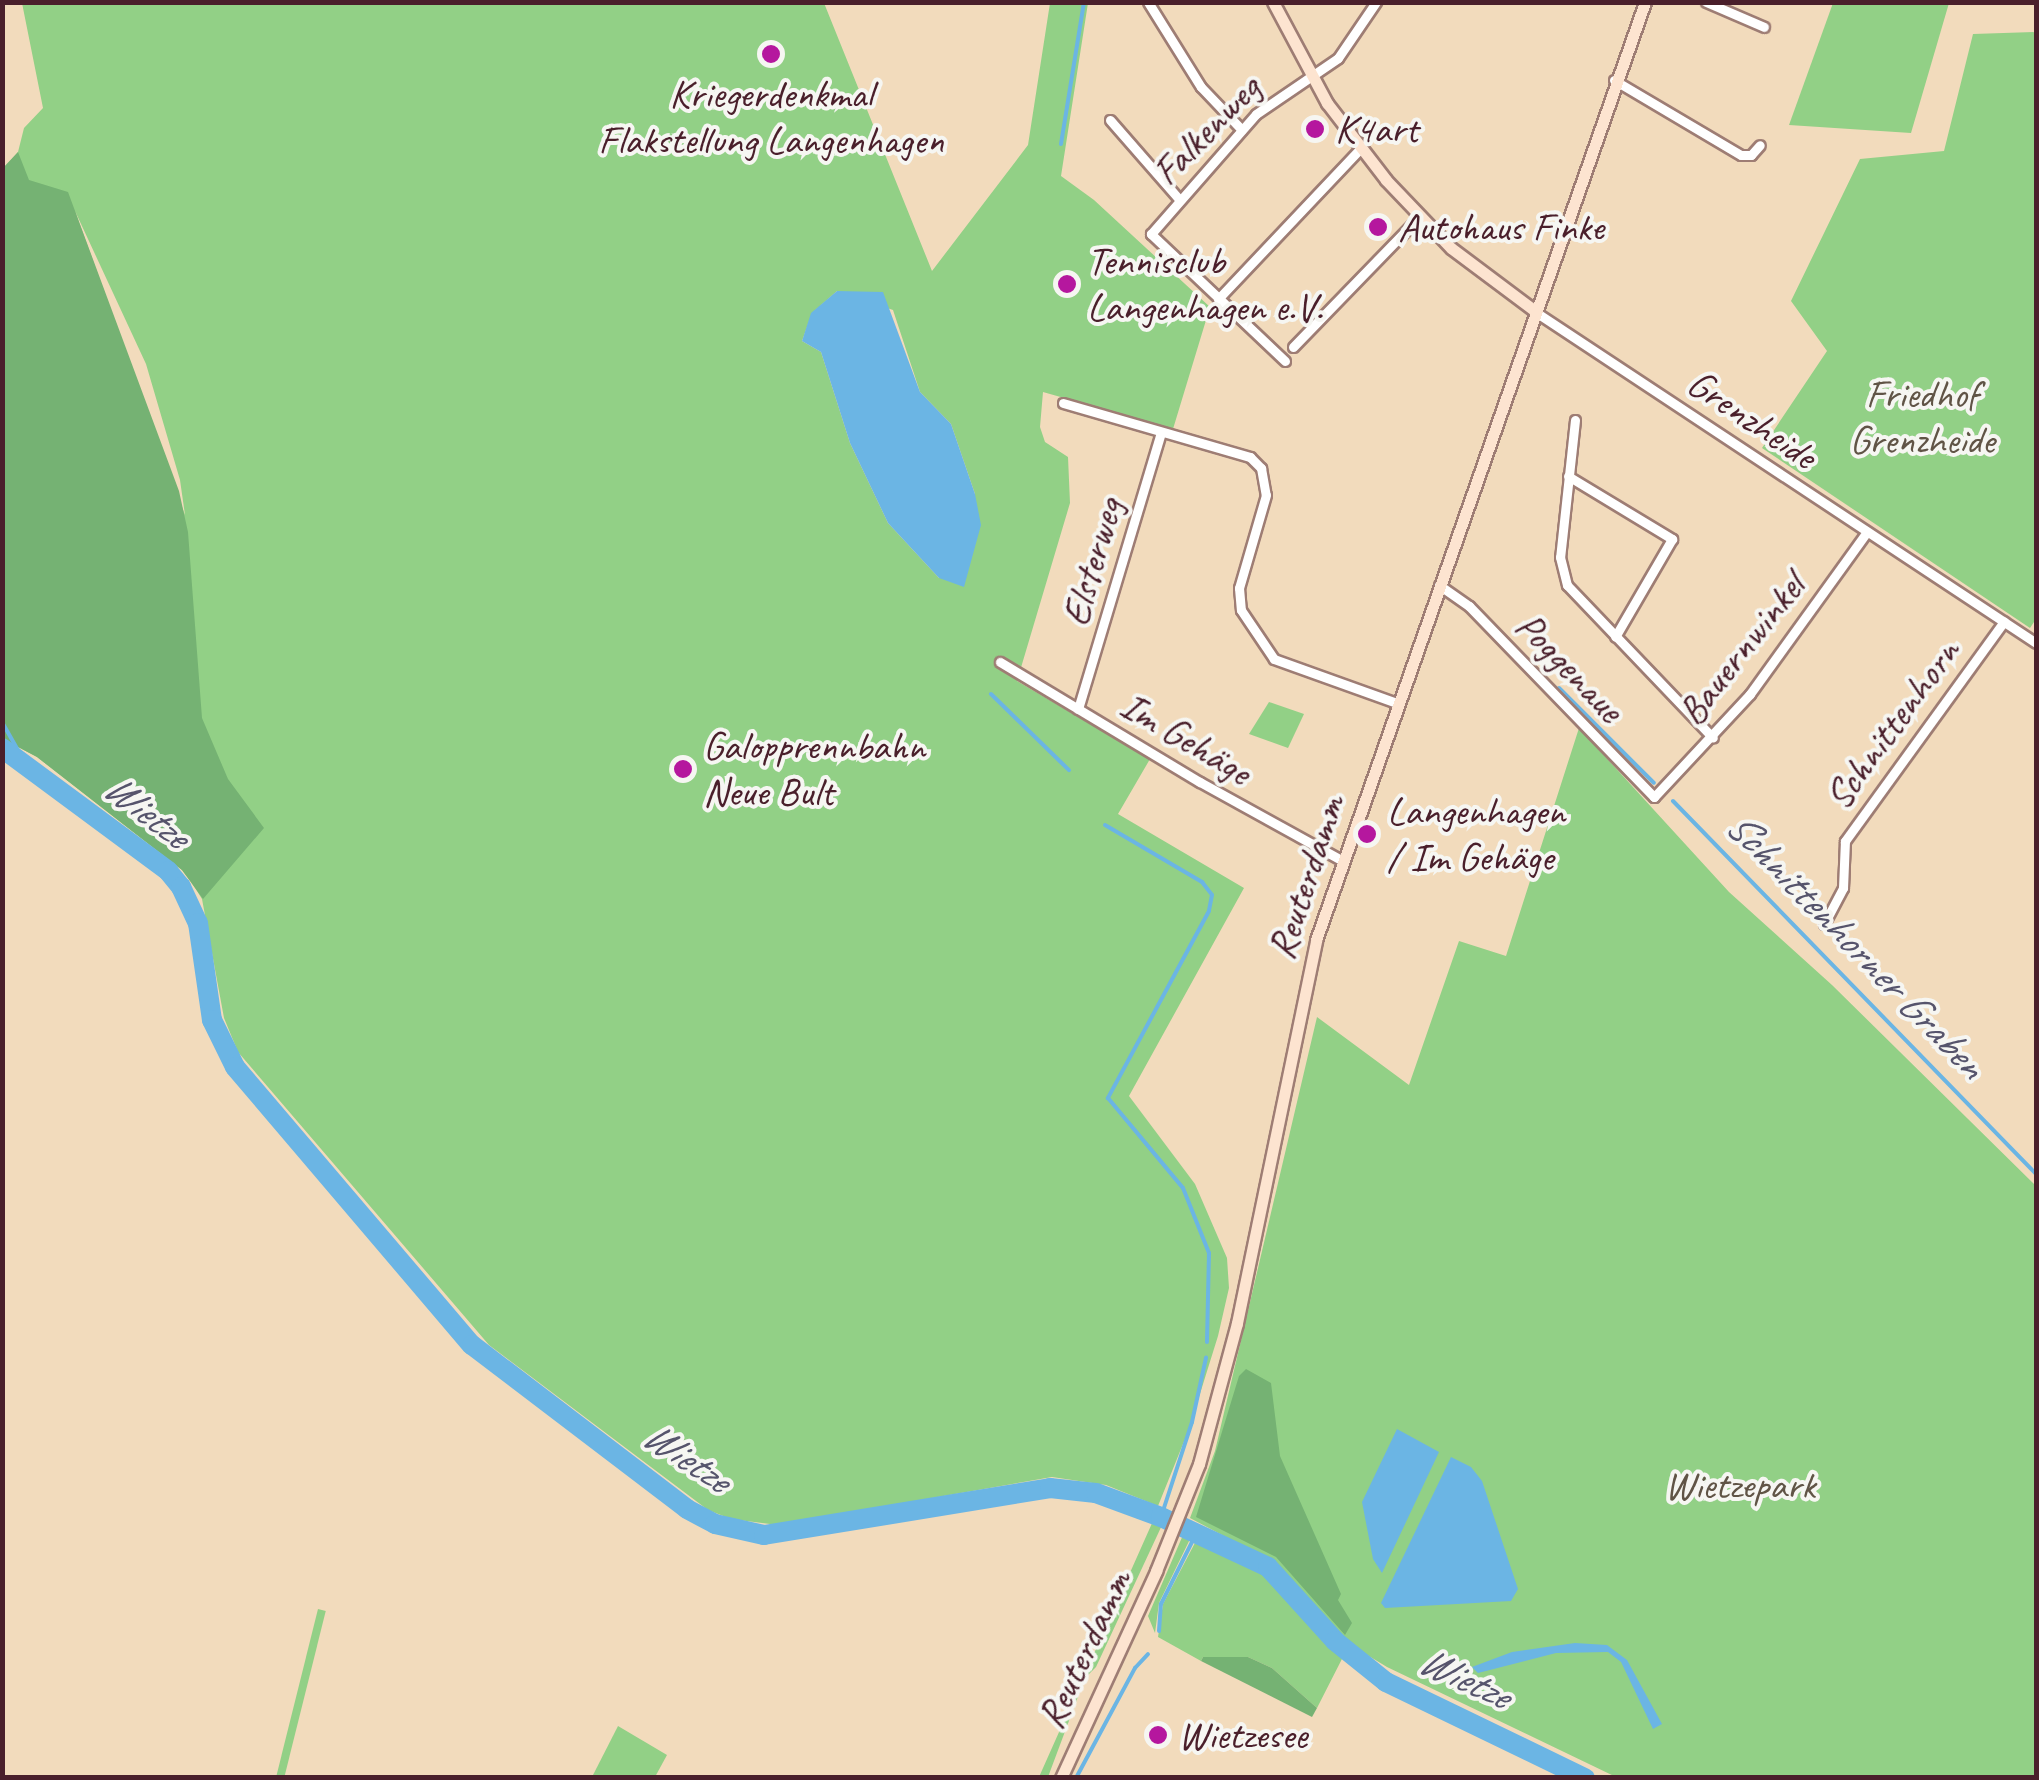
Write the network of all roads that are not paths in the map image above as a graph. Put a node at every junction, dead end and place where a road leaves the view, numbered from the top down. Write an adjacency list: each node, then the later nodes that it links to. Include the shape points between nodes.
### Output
1 (1148, 2): 10 (street, via 1190,72)
2 (1273, 2): 7 (street)
3 (1376, 2): 7 (street, Falkenweg, via 1338,58)
4 (1645, 2): 8 (street, Reuterdamm)
5 (1706, 2): 6 (street)
6 (1764, 28)
7 (1310, 76): 10 (street, Falkenweg, via 1271,100); 12 (street)
8 (1614, 80): 11 (street, via 1741,155); 16 (street, Reuterdamm)
9 (1110, 120): 13 (street)
10 (1242, 130): 13 (street, Falkenweg)
11 (1760, 146)
12 (1360, 149): 14 (street); 15 (street)
13 (1179, 199): 15 (street, Falkenweg, via 1151,234)
14 (1419, 216): 16 (street, via 1468,263); 17 (street)
15 (1218, 299): 18 (street)
16 (1534, 310): 23 (street, Grenzheide); 24 (street, Reuterdamm)
17 (1292, 346)
18 (1284, 360)
19 (1062, 402): 21 (street)
20 (1576, 420): 22 (street)
21 (1161, 432): 29 (street, via 1247,456 1261,468 1266,495 1238,600 1266,651); 30 (street, Elsterweg)
22 (1568, 476): 26 (street, via 1561,570 1567,586); 26 (street, via 1672,539)
23 (1867, 532): 25 (street, Grenzheide); 31 (street, Bauernwinkel)
24 (1440, 584): 29 (street, Reuterdamm); 32 (street, Poggenaue)
25 (2004, 621): 27 (street, Grenzheide); 34 (street, Schnittenhorn, via 1845,841 1842,888)
26 (1615, 637): 31 (street)
27 (2036, 643)
28 (1000, 662): 30 (street, Im Gehäge)
29 (1397, 704): 33 (street, Reuterdamm)
30 (1078, 709): 33 (street, Im Gehäge)
31 (1713, 738): 32 (street, Bauernwinkel)
32 (1654, 798)
33 (1343, 861): 35 (street, Reuterdamm, via 1308,974 1224,1379 1182,1510)
34 (1824, 924)
35 (1061, 1778)

